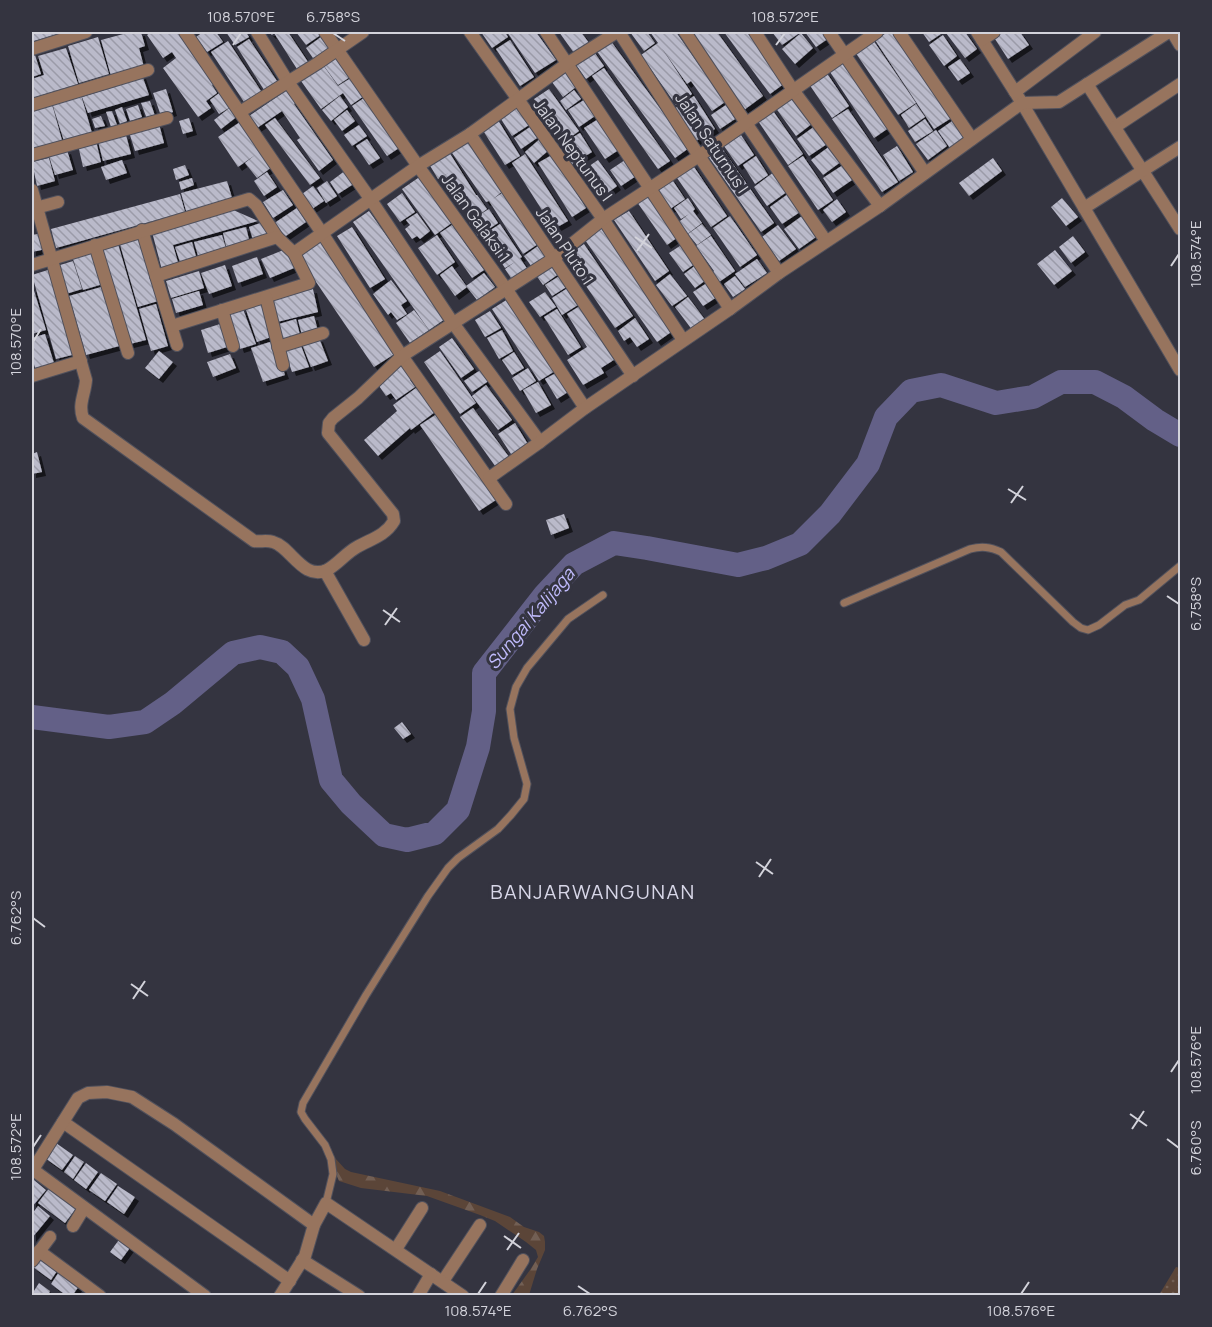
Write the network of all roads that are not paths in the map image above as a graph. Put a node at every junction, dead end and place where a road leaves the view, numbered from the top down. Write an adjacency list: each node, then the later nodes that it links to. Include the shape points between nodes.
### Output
1 (87, 32): 18 (street)
2 (186, 32): 30 (street)
3 (257, 32): 23 (street)
4 (324, 32): 19 (street, Jalan Galaksi 1)
5 (363, 32): 19 (street)
6 (470, 32): 28 (street, Jalan Neptunus I)
7 (546, 32): 21 (street)
8 (618, 32): 21 (street); 38 (street, Jalan Saturnus I)
9 (685, 32): 32 (street)
10 (755, 32): 26 (street)
11 (829, 32): 20 (street)
12 (877, 32): 20 (street)
13 (899, 32): 35 (street)
14 (994, 32): 16 (street)
15 (1095, 32): 27 (street)
16 (980, 36): 27 (street)
17 (1176, 37): 24 (street, via 1167,33)
18 (32, 49)
19 (337, 50): 23 (street); 39 (street, Jalan Galaksi 1)
20 (844, 54): 26 (street); 41 (street)
21 (568, 63): 28 (street); 42 (street)
22 (148, 70): 29 (street)
23 (288, 82): 30 (street); 44 (street)
24 (1087, 84): 27 (street, via 1059,102); 33 (street)
25 (1180, 84): 33 (street)
26 (793, 90): 32 (street); 46 (street)
27 (1018, 97): 35 (street); 48 (street)
28 (517, 99): 34 (street); 50 (street, Jalan Neptunus I)
29 (32, 105)
30 (240, 112): 53 (street)
31 (167, 118): 37 (street)
32 (746, 123): 38 (street); 55 (street)
33 (1115, 128): 40 (street)
34 (470, 134): 39 (street); 59 (street, Jalan Pluto 1)
35 (972, 140): 41 (street)
36 (1180, 147): 40 (street)
37 (32, 155)
38 (699, 156): 42 (street); 61 (street, Jalan Saturnus I)
39 (418, 166): 44 (street); 63 (street, Jalan Galaksi 1)
40 (1143, 171): 48 (street); 49 (street)
41 (925, 173): 46 (street)
42 (649, 188): 50 (street); 65 (street)
43 (32, 189): 47 (street)
44 (371, 200): 53 (street); 67 (street)
45 (58, 202): 47 (street)
46 (880, 206): 55 (street)
47 (34, 208): 58 (street)
48 (1084, 208): 78 (street)
49 (1177, 215): 51 (street)
50 (603, 219): 59 (street); 70 (street, Jalan Neptunus I)
51 (1180, 229)
52 (142, 230): 54 (street, via 246,198 256,205); 56 (street); 62 (street)
53 (322, 233): 57 (street); 75 (street)
54 (277, 237): 57 (street); 62 (street)
55 (826, 241): 61 (street)
56 (95, 245): 58 (street); 74 (street)
57 (294, 253): 64 (street, via 309,283)
58 (50, 258): 60 (street); 76 (street)
59 (553, 259): 63 (street); 80 (street, Jalan Pluto 1)
60 (32, 265)
61 (779, 273): 65 (street)
62 (156, 276): 68 (street)
63 (507, 290): 67 (street); 81 (street, Jalan Galaksi 1)
64 (266, 297): 66 (street); 73 (street)
65 (730, 309): 70 (street)
66 (222, 310): 68 (street); 72 (street)
67 (453, 323): 75 (street); 82 (street)
68 (171, 326): 71 (street)
69 (323, 333): 73 (street)
70 (683, 340): 80 (street)
71 (177, 345)
72 (233, 346)
73 (278, 347): 77 (street)
74 (128, 354)
75 (402, 357): 83 (street); 86 (street, via 333,418 328,428 328,433 393,514 394,521 377,538 356,547)
76 (81, 362): 79 (street); 86 (street, via 86,380 80,407 83,418 254,541 275,542 313,572)
77 (283, 365)
78 (1180, 370)
79 (32, 376)
80 (633, 376): 81 (street)
81 (585, 408): 82 (street)
82 (540, 442): 83 (street)
83 (489, 478): 84 (street)
84 (506, 504)
85 (1180, 566): 88 (lane, via 1139,600 1088,630 1073,622 1001,552 990,547 970,549)
86 (325, 571): 89 (street)
87 (603, 595): 92 (lane, via 568,619 516,687 510,709 527,784 524,799 498,828 448,868 366,995 303,1103 301,1112 331,1159 333,1174)
88 (844, 603)
89 (364, 640)
90 (63, 1122): 91 (street); 95 (street, via 78,1098 88,1093 132,1097); 104 (street)
91 (32, 1170): 93 (street)
92 (326, 1203): 95 (street); 99 (street)
93 (84, 1208): 97 (street); 107 (street)
94 (422, 1208): 99 (street)
95 (314, 1225): 101 (street)
96 (480, 1225): 105 (street)
97 (73, 1227)
98 (50, 1237): 100 (street)
99 (396, 1249): 103 (street)
100 (35, 1256): 106 (street)
101 (302, 1260): 104 (street); 109 (street)
102 (523, 1260): 112 (street)
103 (432, 1274): 105 (street); 110 (street)
104 (290, 1281): 108 (street)
105 (442, 1281): 111 (street)
106 (100, 1296)
107 (205, 1296)
108 (280, 1296)
109 (359, 1296)
110 (418, 1296)
111 (463, 1296)
112 (501, 1296)

